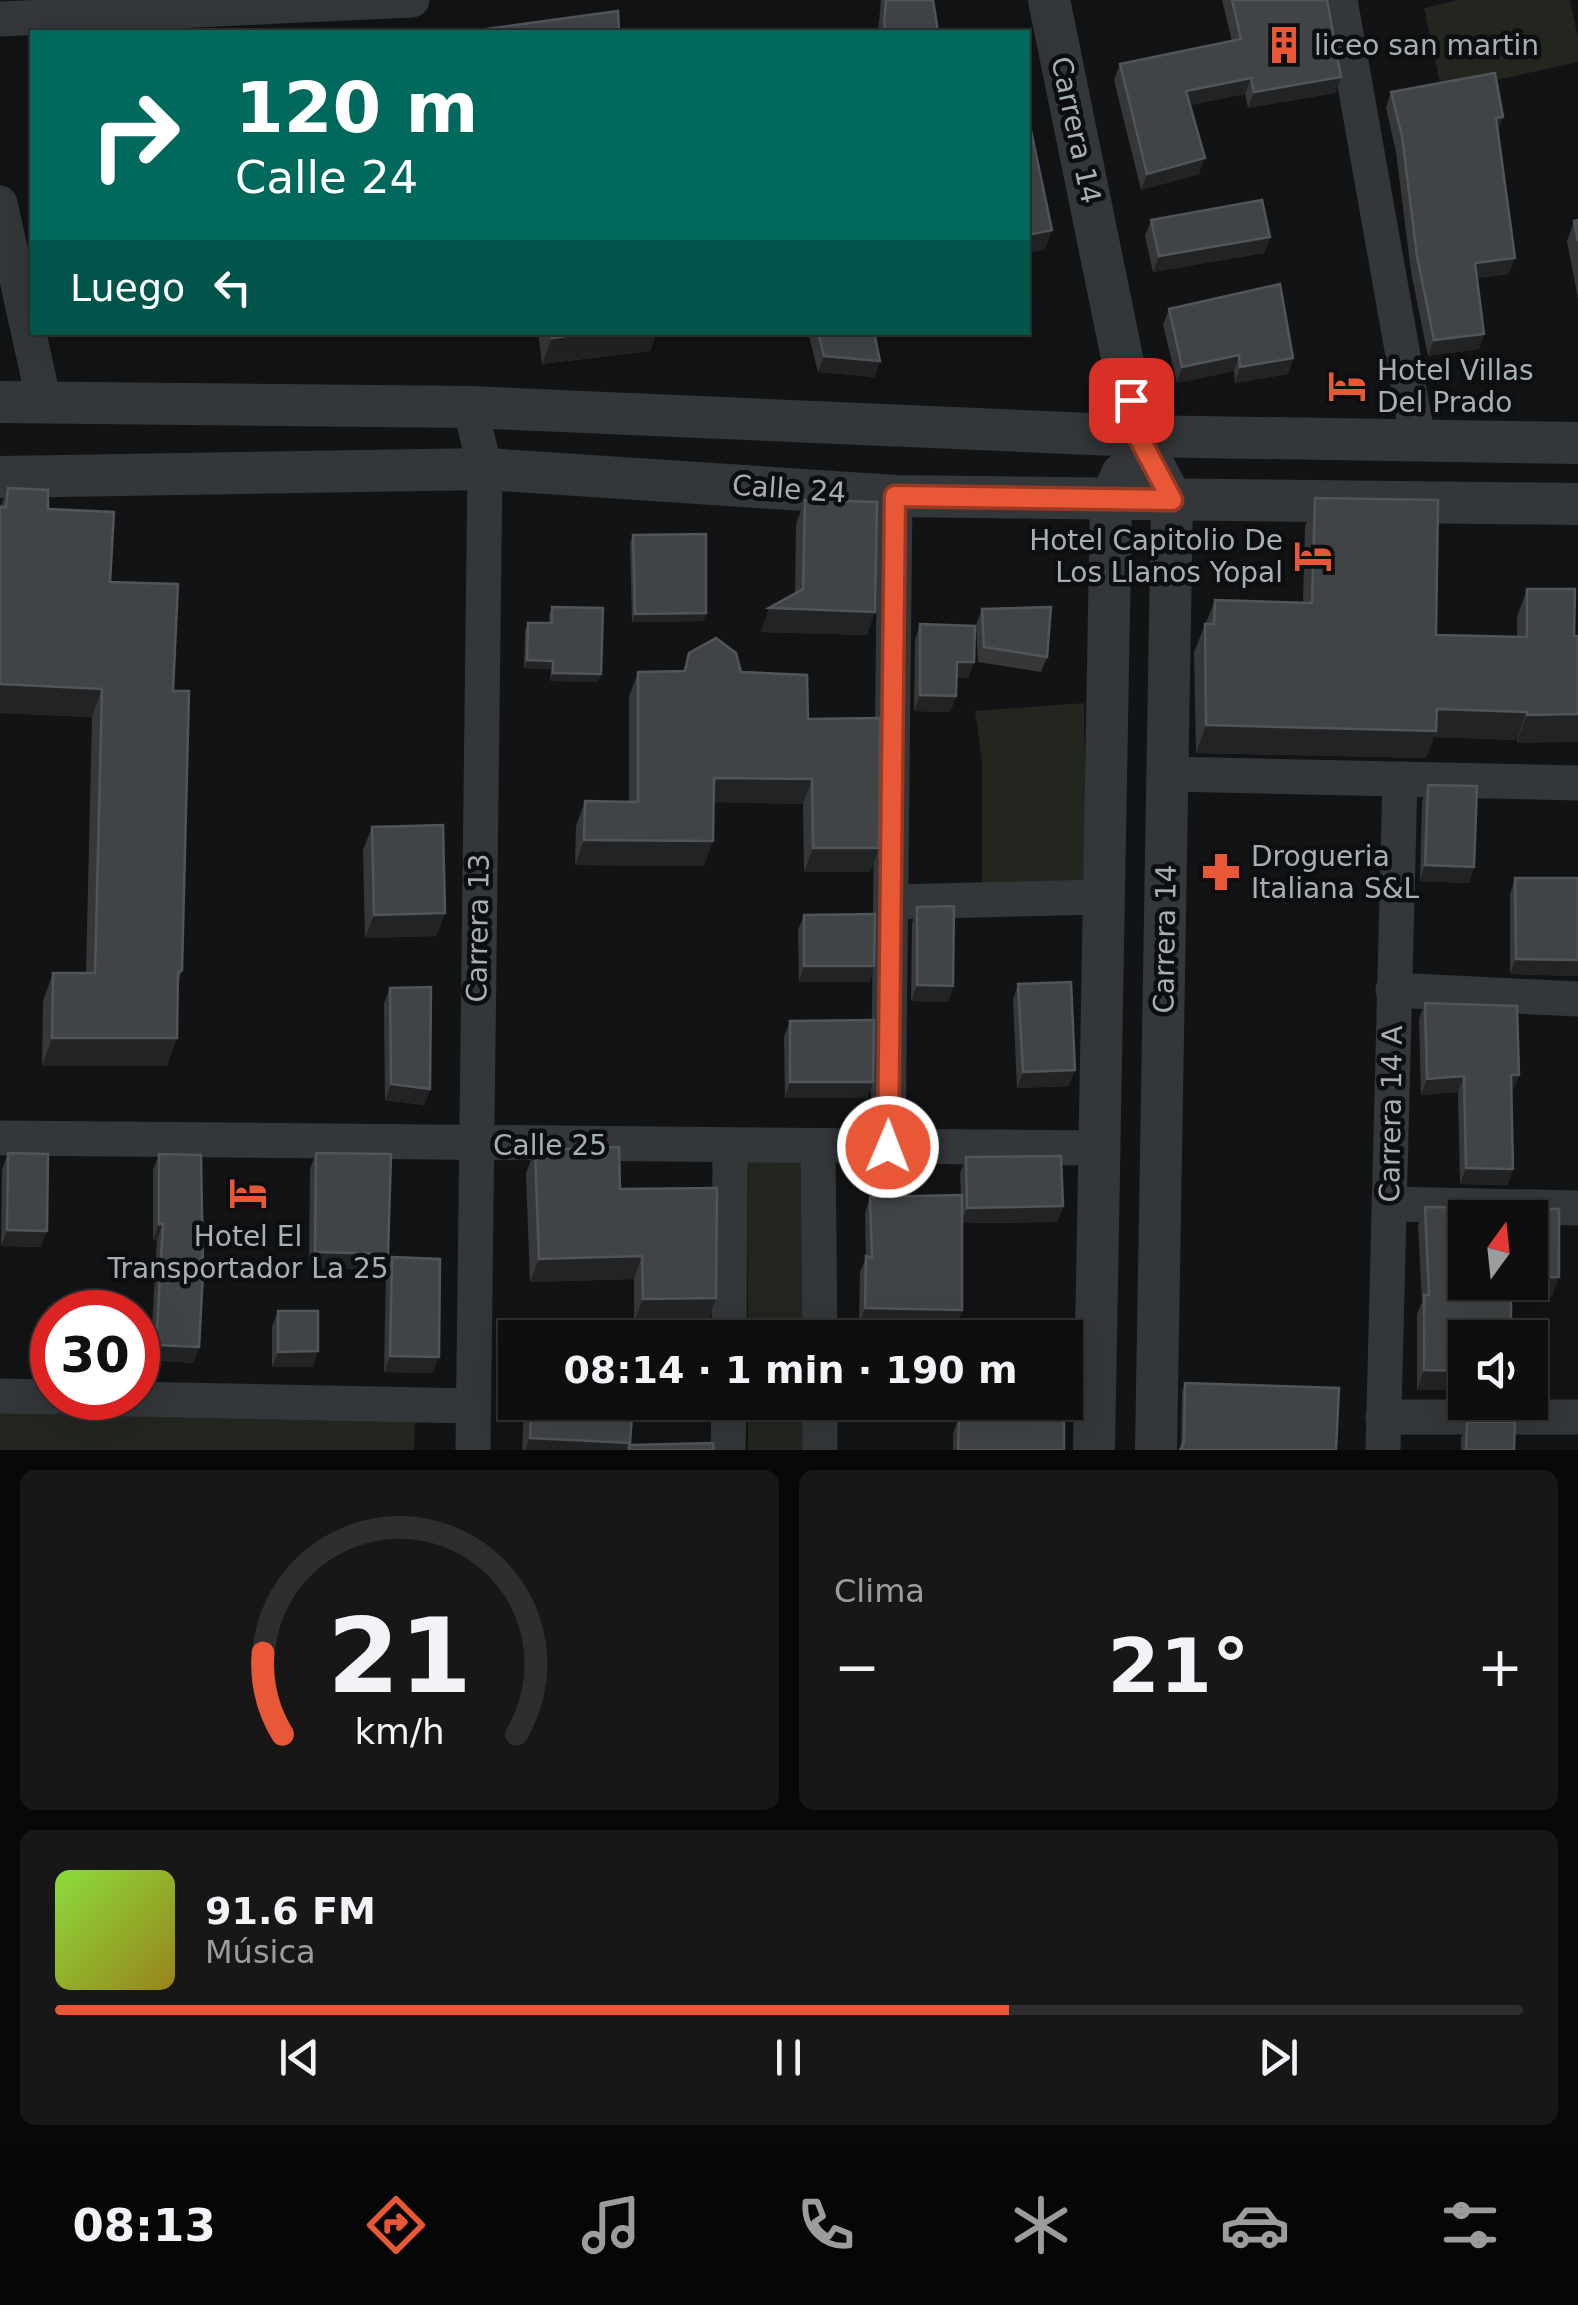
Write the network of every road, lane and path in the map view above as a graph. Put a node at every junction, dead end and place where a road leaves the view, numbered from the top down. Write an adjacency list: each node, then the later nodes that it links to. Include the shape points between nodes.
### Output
1 (412, 0): 4 (street)
2 (1049, 0): 9 (street, Carrera 14)
3 (1340, 0): 10 (street)
4 (0, 19)
5 (0, 203): 7 (street)
6 (0, 402): 7 (street)
7 (44, 402): 8 (street)
8 (470, 407): 9 (street); 12 (street, Carrera 13)
9 (1138, 436): 10 (street); 15 (street); 16 (street, Carrera 14)
10 (1418, 440): 11 (street)
11 (1578, 443)
12 (485, 469): 13 (street, Calle 24); 14 (street, Calle 24); 26 (street, Carrera 13)
13 (0, 477)
14 (895, 496): 15 (street, Calle 24); 22 (street)
15 (1111, 500): 16 (street, Calle 24); 21 (street)
16 (1172, 500): 17 (street, Calle 24); 18 (street, Carrera 14)
17 (1578, 504)
18 (1168, 774): 19 (street); 47 (street, Carrera 14)
19 (1400, 779): 20 (street); 23 (street, Carrera 14 A)
20 (1578, 783)
21 (1104, 897): 22 (street); 30 (street)
22 (890, 902): 29 (street)
23 (1393, 990): 24 (street); 31 (street, Carrera 14 A)
24 (1578, 999)
25 (0, 1138): 26 (street, Calle 25)
26 (476, 1144): 27 (street, Calle 25); 38 (street, Carrera 13)
27 (730, 1146): 28 (street, Calle 25); 33 (street)
28 (818, 1147): 29 (street, Calle 25); 34 (street)
29 (888, 1147): 30 (street, Calle 25)
30 (1100, 1148): 46 (street)
31 (1390, 1204): 32 (street); 42 (street, Carrera 14 A)
32 (1578, 1208)
33 (729, 1320)
34 (820, 1320)
35 (0, 1396): 36 (street)
36 (30, 1397)
37 (160, 1400): 38 (street)
38 (473, 1406): 43 (street, Carrera 13)
39 (1578, 1417): 42 (street)
40 (729, 1420): 44 (street)
41 (820, 1420): 45 (street)
42 (1383, 1434)
43 (473, 1450)
44 (728, 1450)
45 (820, 1450)
46 (1094, 1450)
47 (1156, 1450)

